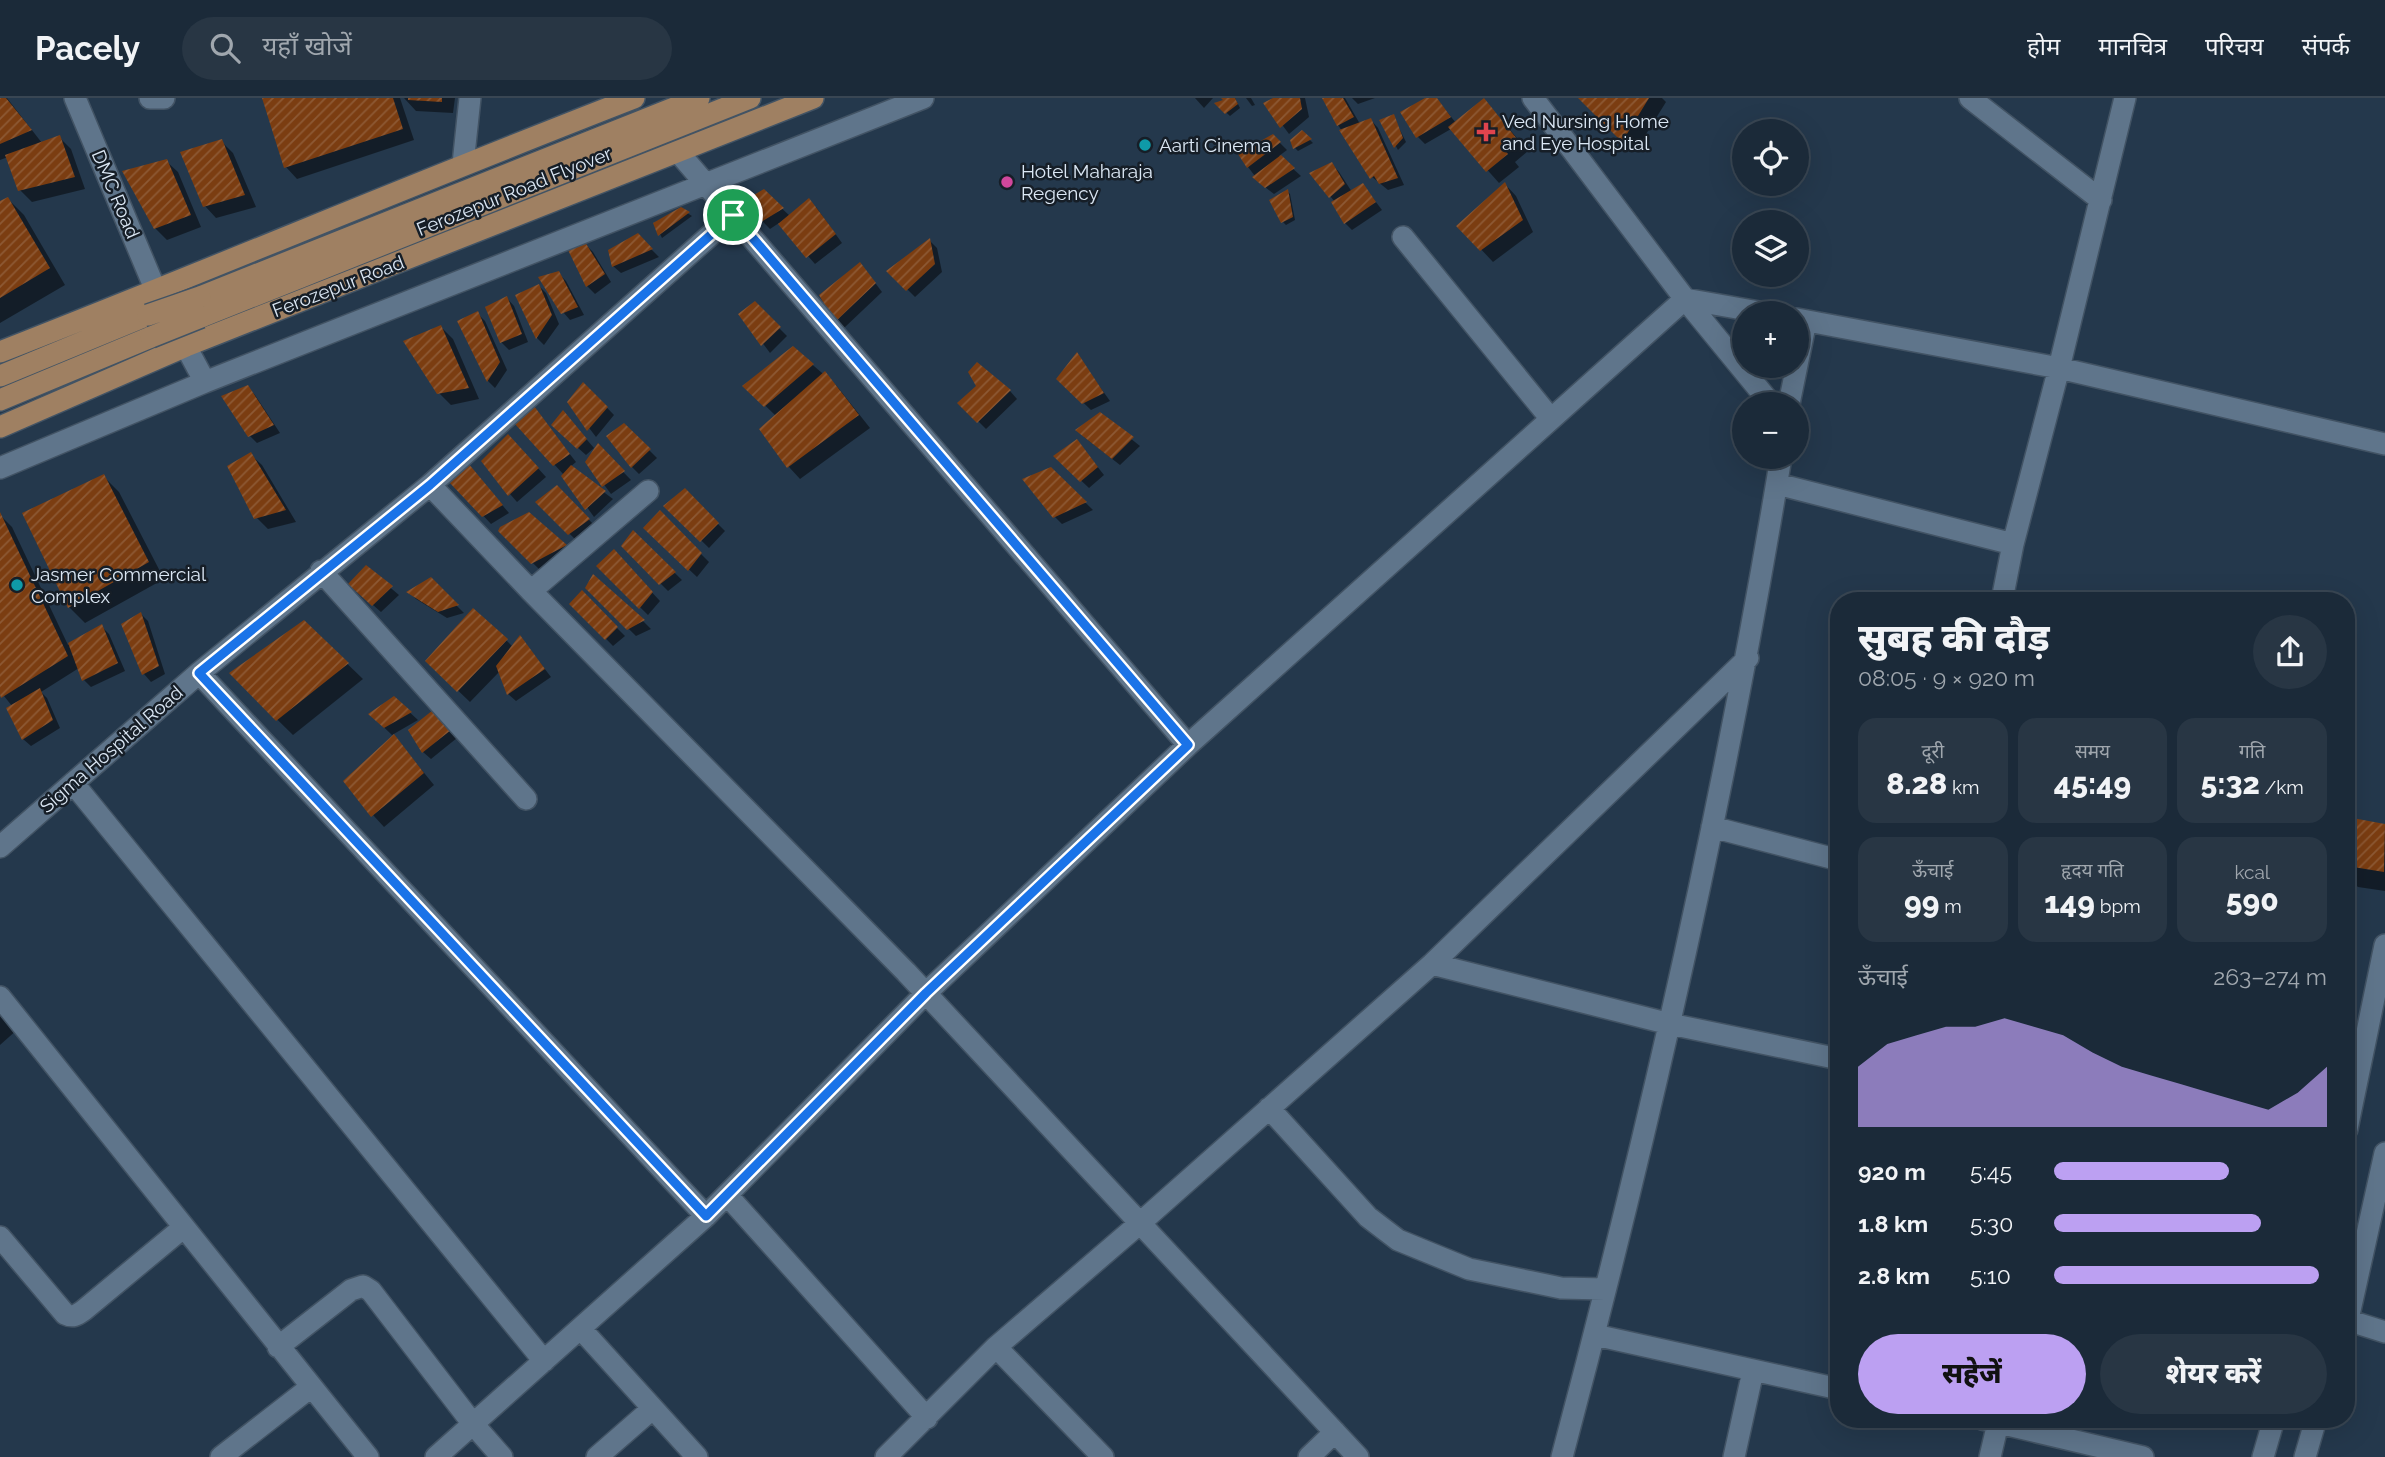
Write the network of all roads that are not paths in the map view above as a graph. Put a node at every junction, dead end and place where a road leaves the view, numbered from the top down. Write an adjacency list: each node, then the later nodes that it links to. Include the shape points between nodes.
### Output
1 (75, 98): 19 (street, DMC Road)
2 (150, 98): 3 (street)
3 (164, 98)
4 (470, 98): 14 (street)
5 (634, 98): 14 (main road)
6 (699, 98): 21 (main road, Ferozepur Road Flyover)
7 (750, 98): 21 (main road, Ferozepur Road Flyover)
8 (813, 98): 13 (main road, Ferozepur Road)
9 (923, 98): 15 (street)
10 (1533, 98): 20 (street)
11 (1970, 98): 16 (street)
12 (2125, 98): 16 (street)
13 (678, 153): 15 (street); 24 (main road, Ferozepur Road)
14 (463, 164): 19 (main road)
15 (706, 184): 17 (street); 28 (street)
16 (2101, 200): 26 (street)
17 (733, 215): 37 (street, Sigma Hospital Road); 45 (street)
18 (1403, 237): 31 (street)
19 (156, 290): 24 (street, DMC Road); 25 (main road)
20 (1685, 299): 22 (street); 29 (street); 31 (street)
21 (201, 307): 27 (main road, bridge, via 148,315); 30 (main road, bridge, via 151,337)
22 (1732, 307)
23 (1809, 321): 26 (street)
24 (186, 346): 28 (street, DMC Road); 32 (main road, Ferozepur Road)
25 (0, 352)
26 (2059, 368): 33 (street); 39 (street)
27 (0, 376)
28 (205, 382): 34 (street)
29 (1761, 392)
30 (0, 400)
31 (1551, 419): 45 (street)
32 (0, 427)
33 (2385, 444)
34 (0, 468)
35 (1779, 469): 36 (street)
36 (1777, 484): 39 (street); 43 (street)
37 (430, 485): 40 (street, Sigma Hospital Road); 41 (street)
38 (648, 491): 41 (street)
39 (2013, 544): 42 (street)
40 (321, 571): 44 (street, Sigma Hospital Road); 47 (street)
41 (531, 591): 53 (street)
42 (2003, 592)
43 (1748, 657): 48 (street); 52 (street)
44 (199, 673): 46 (street, Sigma Hospital Road); 61 (street)
45 (1188, 745): 53 (street)
46 (73, 783): 49 (street, Sigma Hospital Road); 73 (street)
47 (526, 799)
48 (1712, 827): 50 (street); 55 (street)
49 (0, 846)
50 (1830, 858)
51 (2385, 944): 57 (street)
52 (1432, 964): 55 (street); 58 (street)
53 (926, 993): 60 (street); 62 (street)
54 (0, 998): 63 (street)
55 (1670, 1024): 56 (street); 66 (street)
56 (1830, 1057)
57 (2355, 1090)
58 (1269, 1108): 62 (street); 66 (street, via 1368,1217 1398,1240 1469,1269 1561,1288)
59 (2385, 1153): 65 (street)
60 (727, 1195): 61 (street); 78 (street)
61 (706, 1216): 68 (street)
62 (1139, 1224): 72 (street); 84 (street)
63 (184, 1227): 64 (street, via 70,1317); 71 (street)
64 (0, 1237)
65 (2355, 1286)
66 (1605, 1289): 70 (street)
67 (2355, 1323): 69 (street)
68 (581, 1329): 73 (street); 77 (street)
69 (2385, 1332)
70 (1595, 1335): 74 (street); 95 (street)
71 (278, 1347): 75 (street); 79 (street, via 351,1290 363,1286)
72 (996, 1347): 78 (street); 92 (street)
73 (544, 1361): 79 (street)
74 (1753, 1371): 76 (street); 96 (street)
75 (311, 1387): 85 (street); 86 (street)
76 (1830, 1387)
77 (652, 1409): 89 (street); 90 (street)
78 (927, 1418): 91 (street)
79 (473, 1424): 87 (street); 88 (street)
80 (1990, 1428): 97 (street)
81 (2020, 1428): 98 (street)
82 (2271, 1428): 99 (street)
83 (2313, 1428): 100 (street)
84 (1335, 1432): 93 (street); 94 (street)
85 (221, 1457)
86 (368, 1457)
87 (436, 1457)
88 (502, 1457)
89 (597, 1457)
90 (697, 1457)
91 (886, 1457)
92 (1103, 1457)
93 (1308, 1457)
94 (1358, 1457)
95 (1562, 1457)
96 (1734, 1457)
97 (1990, 1457)
98 (2143, 1457)
99 (2263, 1457)
100 (2305, 1457)

